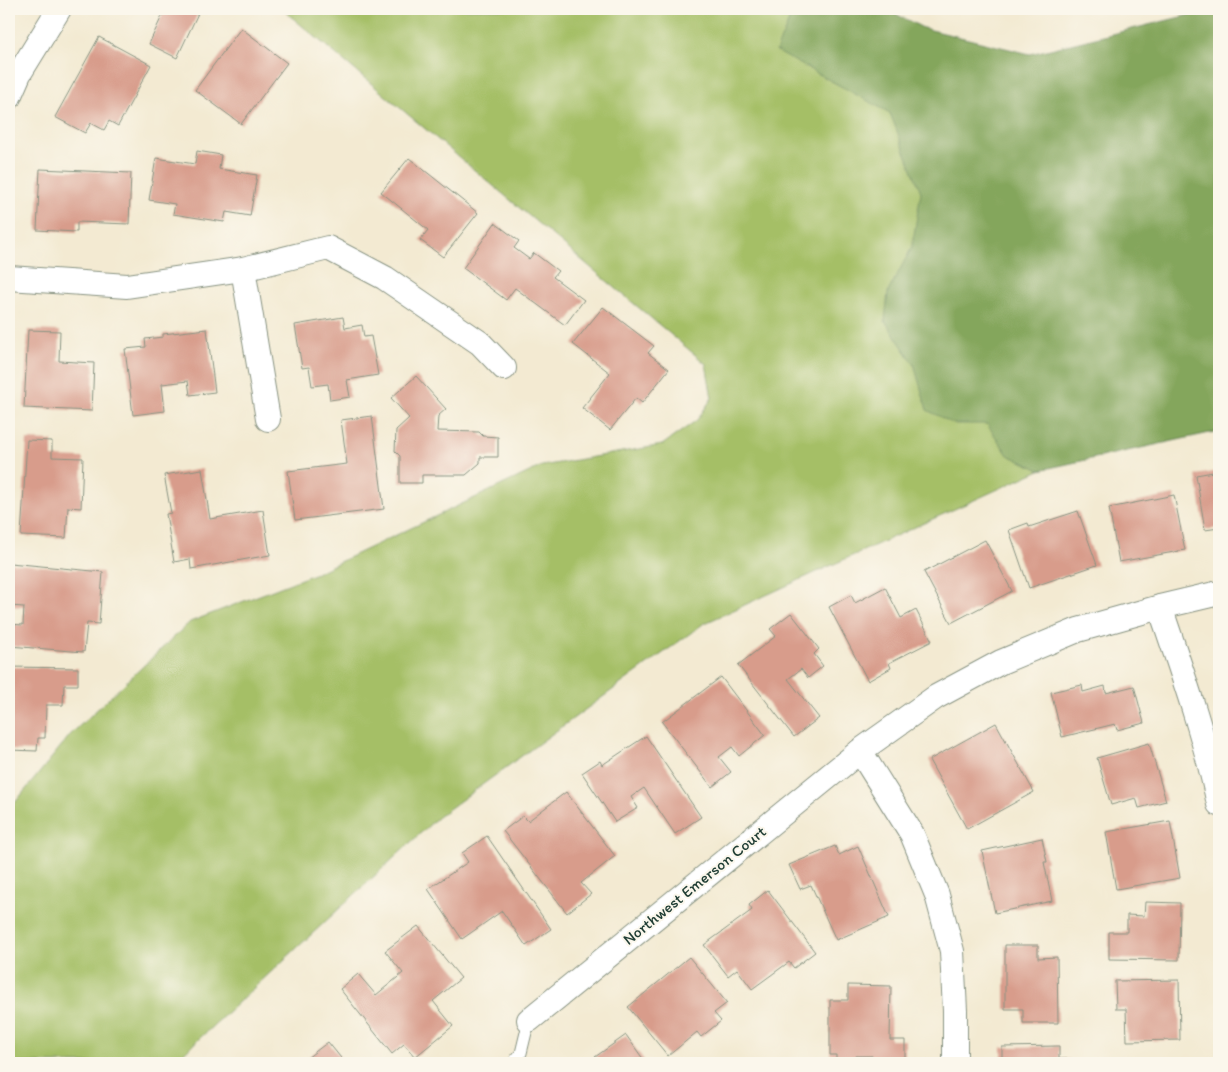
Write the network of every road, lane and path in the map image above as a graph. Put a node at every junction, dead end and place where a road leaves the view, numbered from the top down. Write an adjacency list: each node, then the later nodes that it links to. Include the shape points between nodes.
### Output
1 (59, 9): 2 (street, via 19,74)
2 (9, 97)
3 (243, 268): 4 (street, via 127,286); 5 (street, via 328,248 385,278 480,343); 6 (street)
4 (9, 278)
5 (504, 368)
6 (268, 419)
7 (1219, 593): 8 (street, Northwest Emerson Court)
8 (1160, 607): 9 (street, Northwest Emerson Court, via 1078,630 1000,662 936,696); 10 (street, via 1212,770)
9 (860, 751): 11 (street, Northwest Emerson Court); 13 (street, via 912,834 936,895 952,951)
10 (1219, 804)
11 (529, 1020): 12 (lane, via 520,1053)
12 (513, 1063)
13 (955, 1063)

